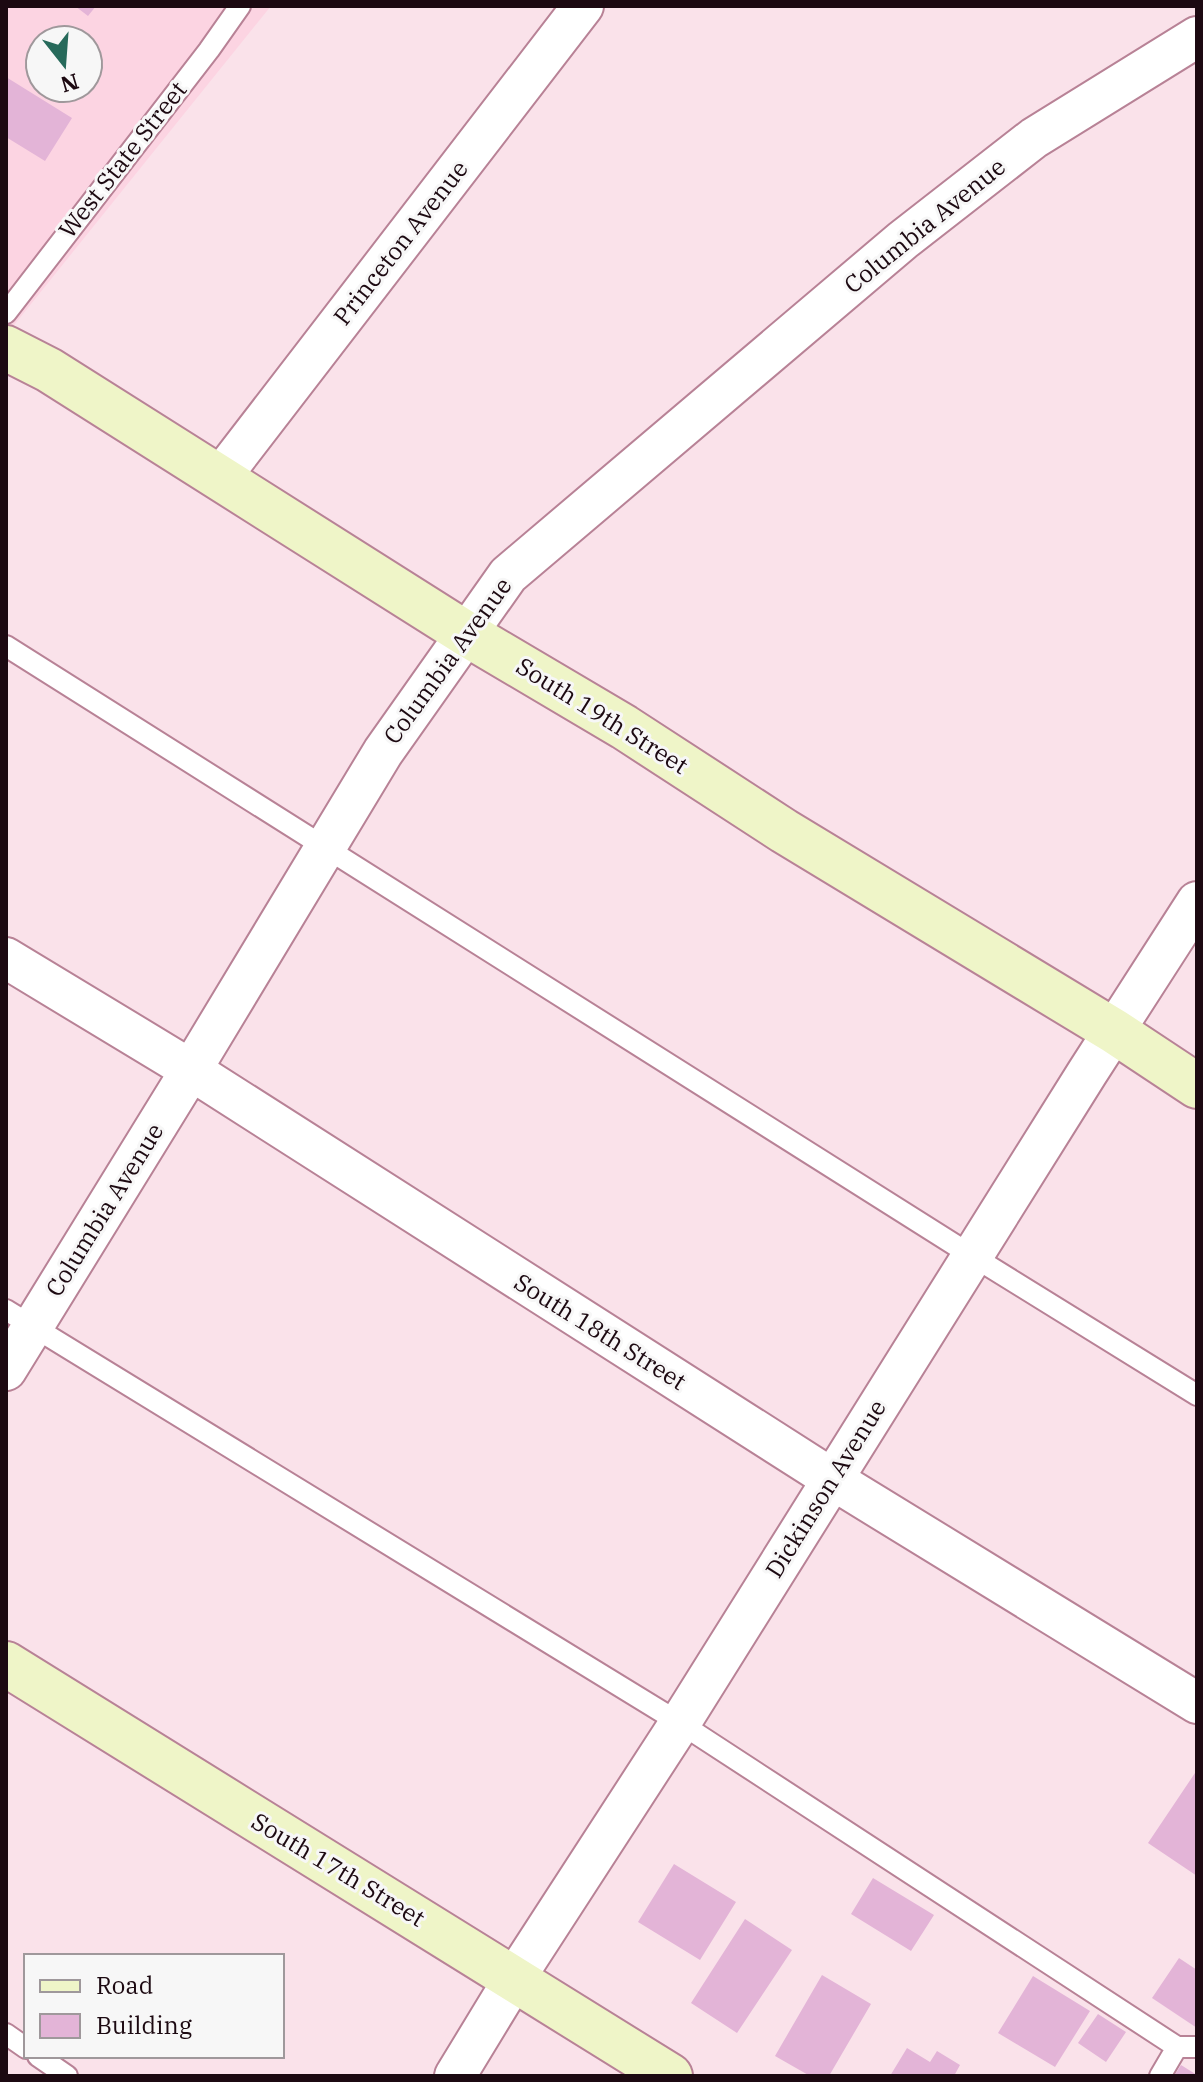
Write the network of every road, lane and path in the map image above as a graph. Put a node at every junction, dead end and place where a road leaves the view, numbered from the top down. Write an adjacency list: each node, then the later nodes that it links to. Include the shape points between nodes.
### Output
1 (240, 6): 4 (lane, West State Street)
2 (583, 6): 6 (street, Princeton Avenue)
3 (1197, 37): 7 (street, Columbia Avenue, via 1034,138 903,240 508,575)
4 (6, 313)
5 (6, 348): 6 (street, South 19th Street)
6 (219, 479): 7 (street, South 19th Street)
7 (465, 633): 9 (street, Columbia Avenue); 12 (street, South 19th Street)
8 (6, 646): 9 (lane)
9 (325, 846): 13 (street, Columbia Avenue); 15 (lane)
10 (1197, 902): 12 (street, Dickinson Avenue)
11 (6, 958): 13 (street, South 18th Street)
12 (1114, 1031): 14 (street, South 19th Street); 15 (street, Dickinson Avenue)
13 (191, 1070): 16 (street, Columbia Avenue); 19 (street, South 18th Street)
14 (1197, 1086)
15 (974, 1257): 18 (lane); 19 (street, Dickinson Avenue)
16 (20, 1318): 17 (street, Columbia Avenue); 22 (lane)
17 (6, 1370)
18 (1197, 1395)
19 (832, 1479): 21 (street, South 18th Street); 22 (street, Dickinson Avenue)
20 (6, 1664): 23 (street, South 17th Street)
21 (1197, 1703)
22 (680, 1723): 23 (street, Dickinson Avenue); 26 (lane)
23 (514, 1979): 29 (street, Dickinson Avenue); 30 (street, South 17th Street)
24 (6, 2034): 25 (lane)
25 (24, 2047)
26 (1187, 2047): 31 (lane)
27 (41, 2058): 28 (lane)
28 (67, 2076)
29 (455, 2076)
30 (670, 2076)
31 (1160, 2076)

